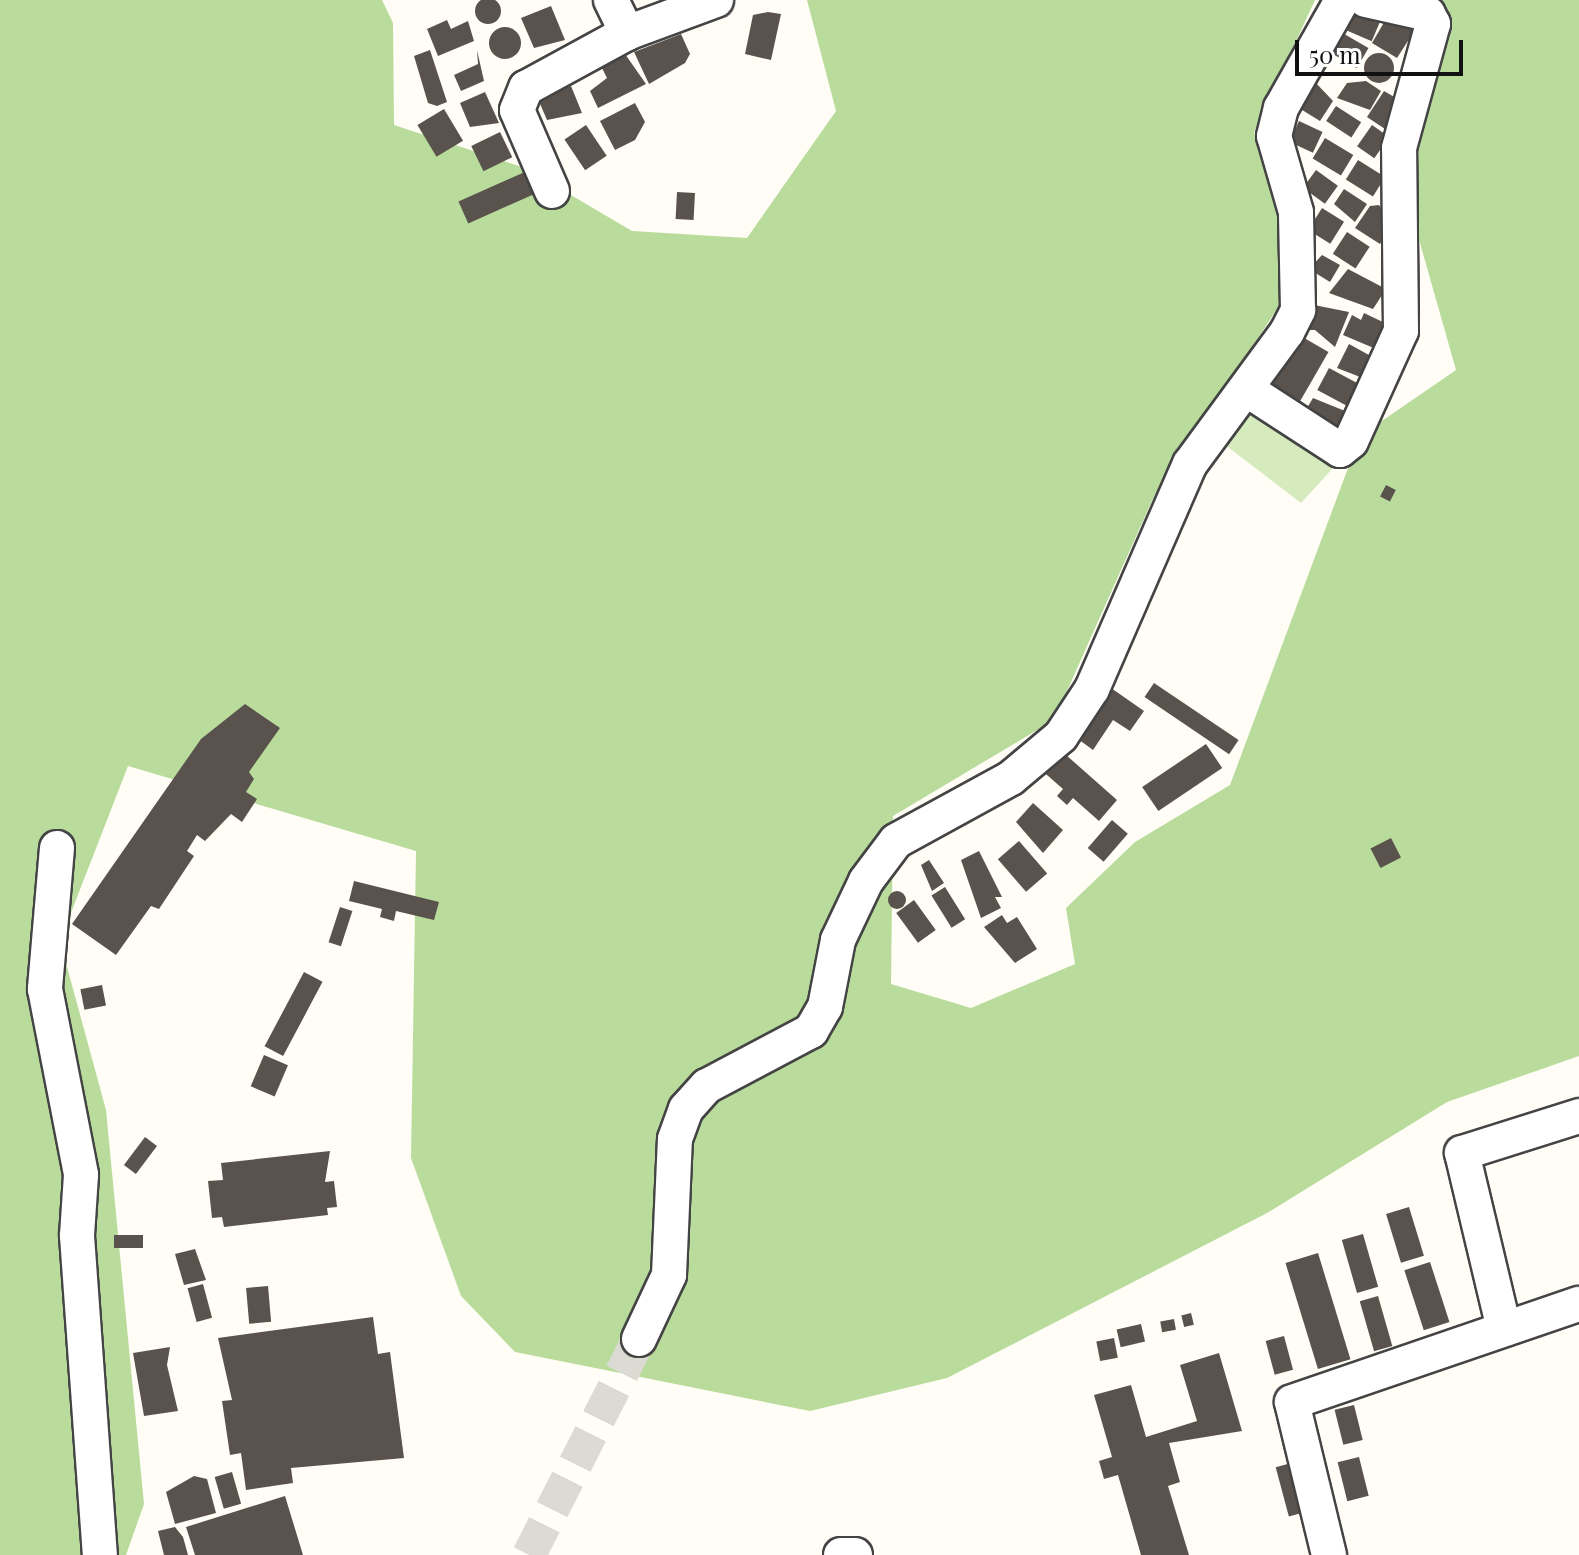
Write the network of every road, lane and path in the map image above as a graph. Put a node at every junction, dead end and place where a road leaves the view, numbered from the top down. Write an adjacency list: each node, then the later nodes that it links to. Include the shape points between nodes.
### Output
1 (611, 0): 5 (street)
2 (716, 0): 5 (street)
3 (1342, 0): 7 (street, via 1281,108 1274,136 1296,212 1298,310)
4 (1366, 0): 7 (street, via 1428,14 1433,24 1399,148 1401,331 1351,441 1340,450)
5 (627, 33): 6 (street, via 526,88 517,110)
6 (552, 191)
7 (1246, 389): 12 (street, via 1167,507 1092,689 1061,736 1011,778 896,841 866,881 838,940 825,1007 811,1031 785,1051 715,1081 686,1109 675,1139 669,1275)
8 (57, 848): 13 (street, via 45,989 81,1175 77,1236)
9 (1579, 1116): 11 (street, via 1462,1153)
10 (1579, 1304): 11 (street)
11 (1504, 1329): 16 (street, via 1292,1402)
12 (639, 1339)
13 (100, 1555)
14 (841, 1555): 15 (street)
15 (855, 1555)
16 (1329, 1555)

